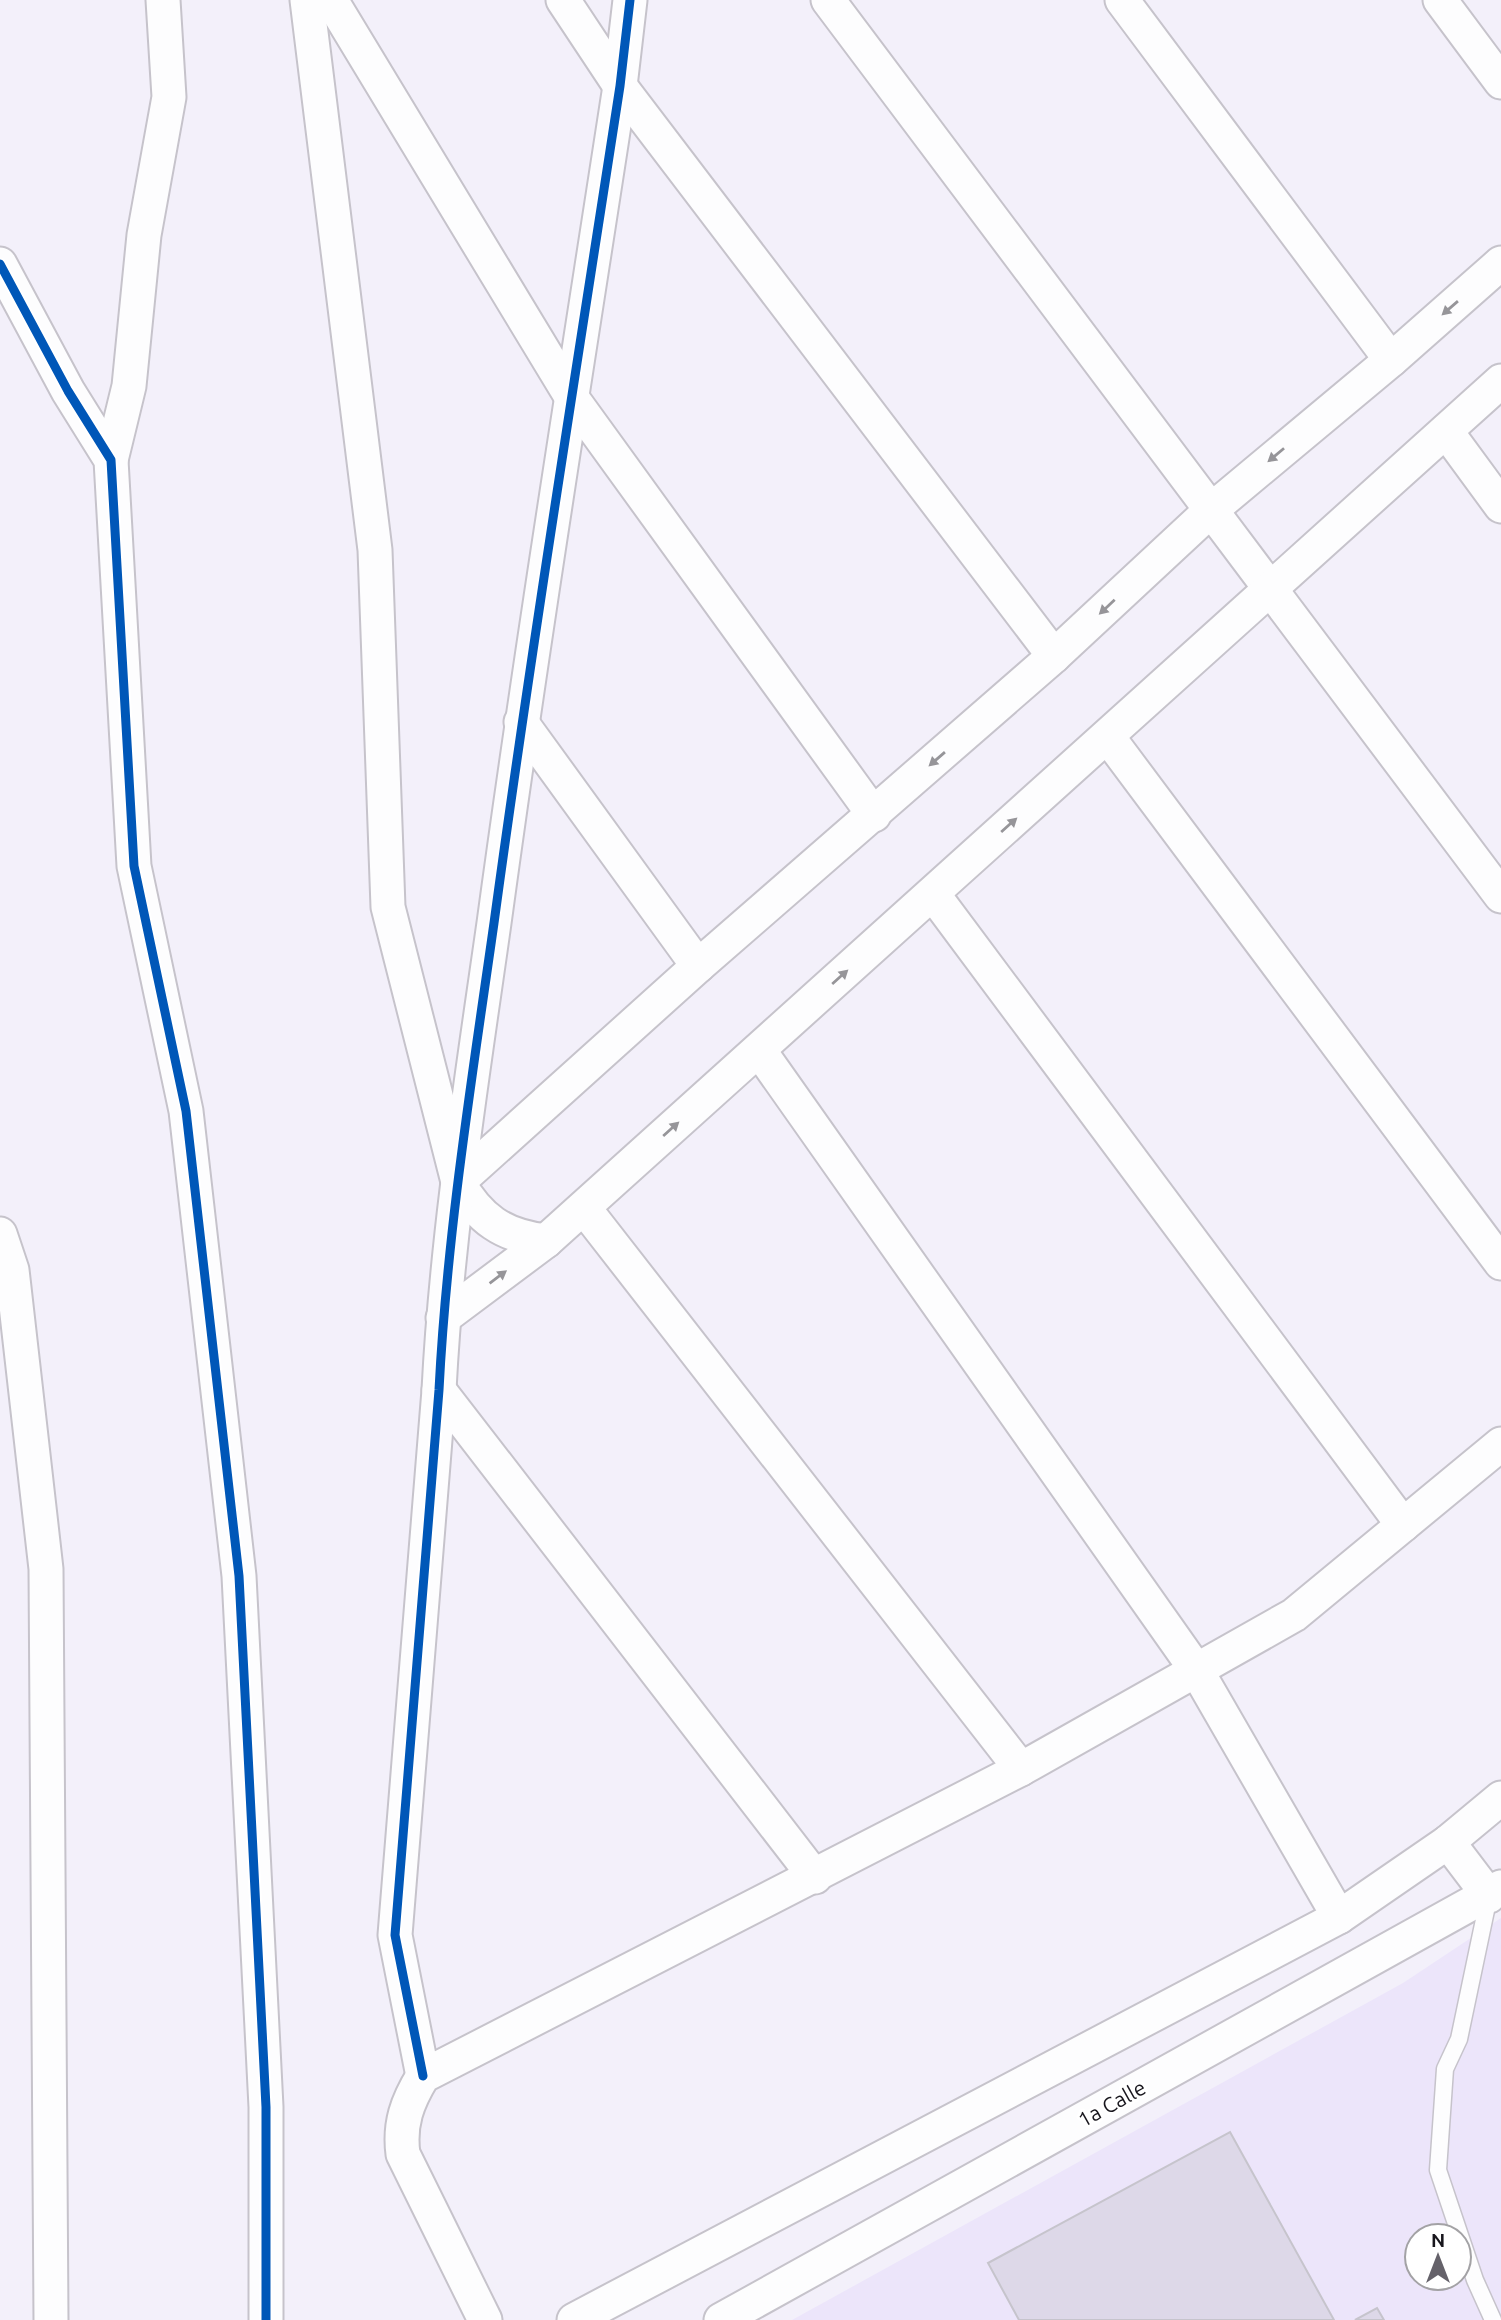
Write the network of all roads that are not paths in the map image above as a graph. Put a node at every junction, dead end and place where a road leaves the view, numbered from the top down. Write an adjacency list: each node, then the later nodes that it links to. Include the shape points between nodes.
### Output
1 (163, 0): 17 (street, via 169,97 144,235 129,386)
2 (307, 0): 29 (street, via 374,550 388,907)
3 (331, 0): 15 (street)
4 (563, 0): 10 (street)
5 (630, 0): 10 (street)
6 (828, 0): 19 (street)
7 (1122, 0): 13 (street)
8 (1440, 0): 9 (street)
9 (1501, 82)
10 (620, 86): 15 (street); 21 (street)
11 (1501, 263): 13 (street, one-way to 13)
12 (0, 264): 17 (street)
13 (1391, 360): 19 (street, one-way to 19)
14 (1501, 381): 16 (street)
15 (572, 398): 22 (street); 24 (street)
16 (1446, 431): 18 (street); 20 (street)
17 (111, 460): 47 (street, via 134,866 186,1111 239,1576 266,2106)
18 (1501, 506)
19 (1210, 511): 20 (street); 21 (street, one-way to 21)
20 (1270, 590): 23 (street); 26 (street)
21 (1054, 656): 24 (street, one-way to 24)
22 (521, 722): 27 (street); 29 (street)
23 (1108, 737): 25 (street, one-way to 23); 33 (street)
24 (874, 815): 27 (street)
25 (933, 894): 28 (street, one-way to 25); 37 (street)
26 (1501, 896)
27 (698, 966): 29 (street)
28 (759, 1050): 30 (street, one-way to 28); 38 (street)
29 (458, 1182): 32 (street, via 468,1201 500,1229); 34 (street)
30 (584, 1208): 32 (street); 39 (street)
31 (0, 1234): 46 (street, via 12,1270 46,1569)
32 (546, 1241): 34 (street, one-way to 32)
33 (1501, 1263)
34 (443, 1318): 35 (street)
35 (439, 1390): 42 (street); 45 (street, via 395,1935)
36 (1501, 1444): 37 (street)
37 (1403, 1525): 38 (street, via 1294,1615)
38 (1197, 1671): 39 (street); 44 (street)
39 (1021, 1769): 42 (street)
40 (1501, 1798): 41 (street)
41 (1448, 1842): 43 (street); 44 (street)
42 (815, 1877): 45 (street)
43 (1495, 1892): 50 (street, 1a Calle); 51 (lane, via 1459,2039 1445,2069 1438,2170)
44 (1339, 1917): 49 (street)
45 (423, 2077): 48 (street, via 403,2117 403,2154)
46 (51, 2320)
47 (266, 2320)
48 (485, 2320)
49 (574, 2320)
50 (721, 2320)
51 (1493, 2320)

